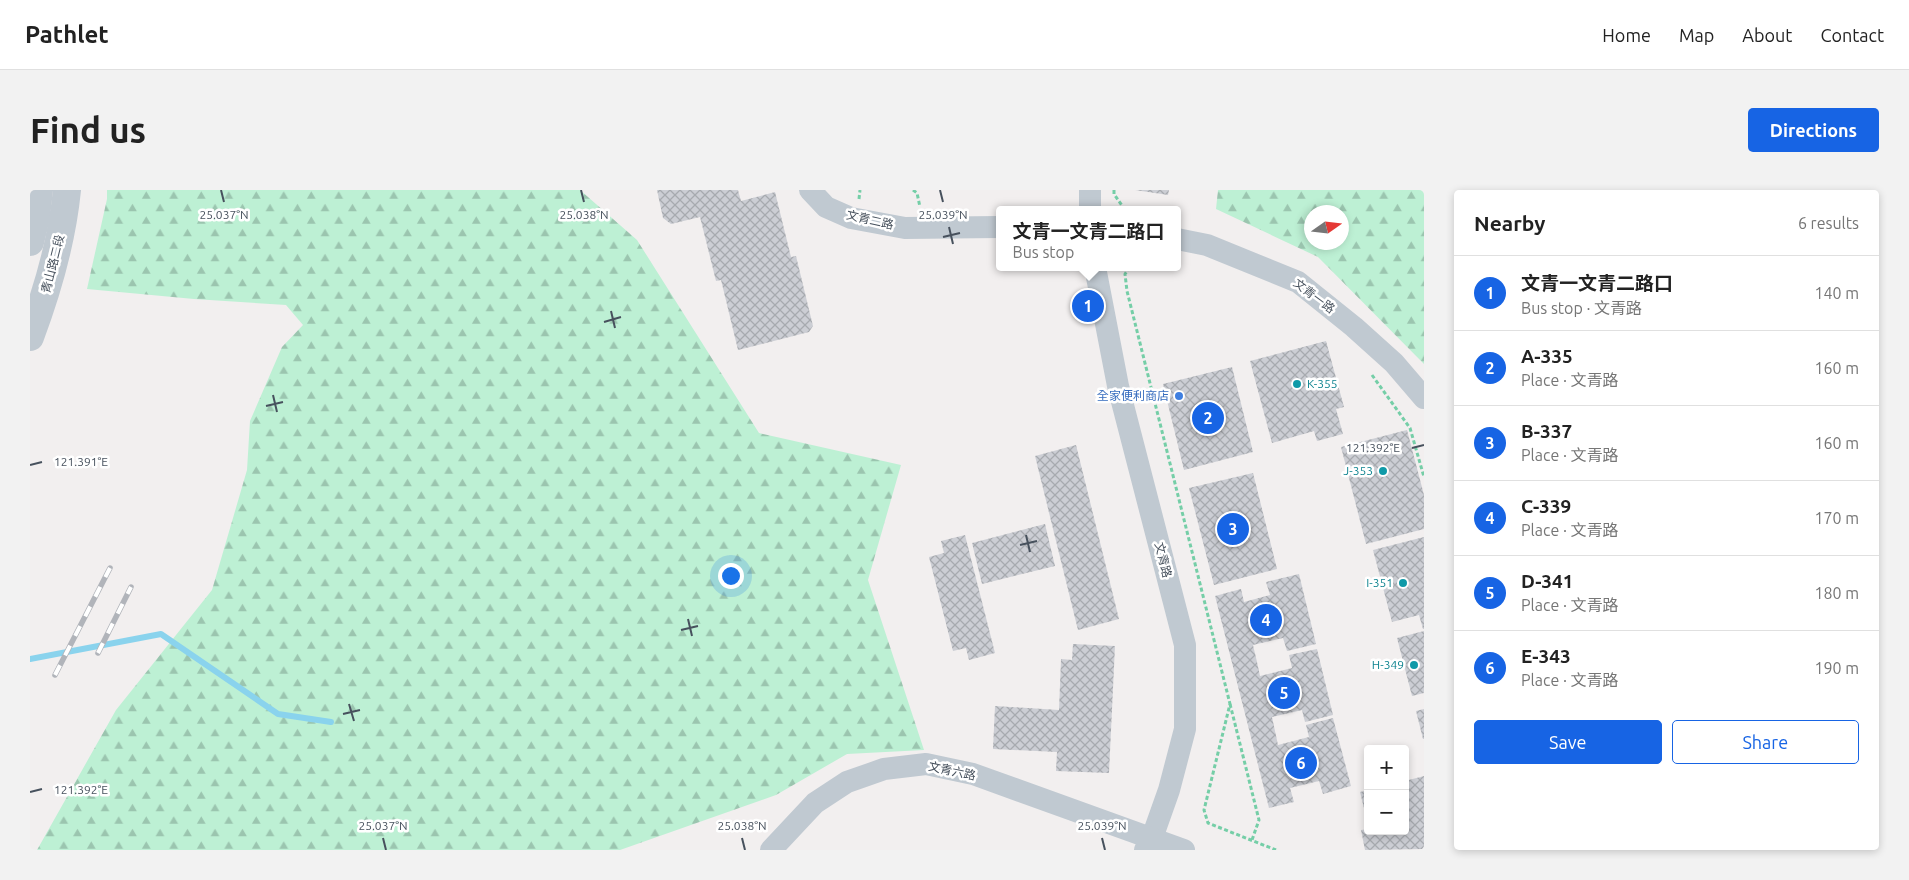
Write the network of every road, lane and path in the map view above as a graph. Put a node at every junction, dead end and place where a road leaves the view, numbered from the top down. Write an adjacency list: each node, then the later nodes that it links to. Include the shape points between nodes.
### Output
1 (39, 190): 12 (street)
2 (67, 190): 15 (street, 青山路二段, via 46,295)
3 (810, 190): 10 (street, 文青二路, via 826,207 851,218 905,228)
4 (913, 190): 9 (path, via 917,192)
5 (1090, 190): 7 (street)
6 (1114, 190): 8 (path)
7 (1090, 206)
8 (1122, 206)
9 (921, 211)
10 (996, 227)
11 (1181, 240): 17 (street, 文青一路, via 1207,245 1298,282 1394,362)
12 (30, 242)
13 (1096, 271): 21 (street, 文青路, via 1118,386 1185,645 1185,728 1169,790)
14 (1127, 271): 19 (path, via 1127,291)
15 (30, 337)
16 (1382, 380): 18 (path, via 1368,370 1410,428)
17 (1424, 398)
18 (1424, 477)
19 (1230, 704): 20 (path, via 1259,820); 20 (path, via 1204,810 1208,823)
20 (1252, 840): 24 (path)
21 (1148, 844): 22 (street, 文青六路, via 973,774 926,764 884,769 847,782 815,803); 23 (street, 文青六路)
22 (771, 850)
23 (1184, 850)
24 (1276, 850)

